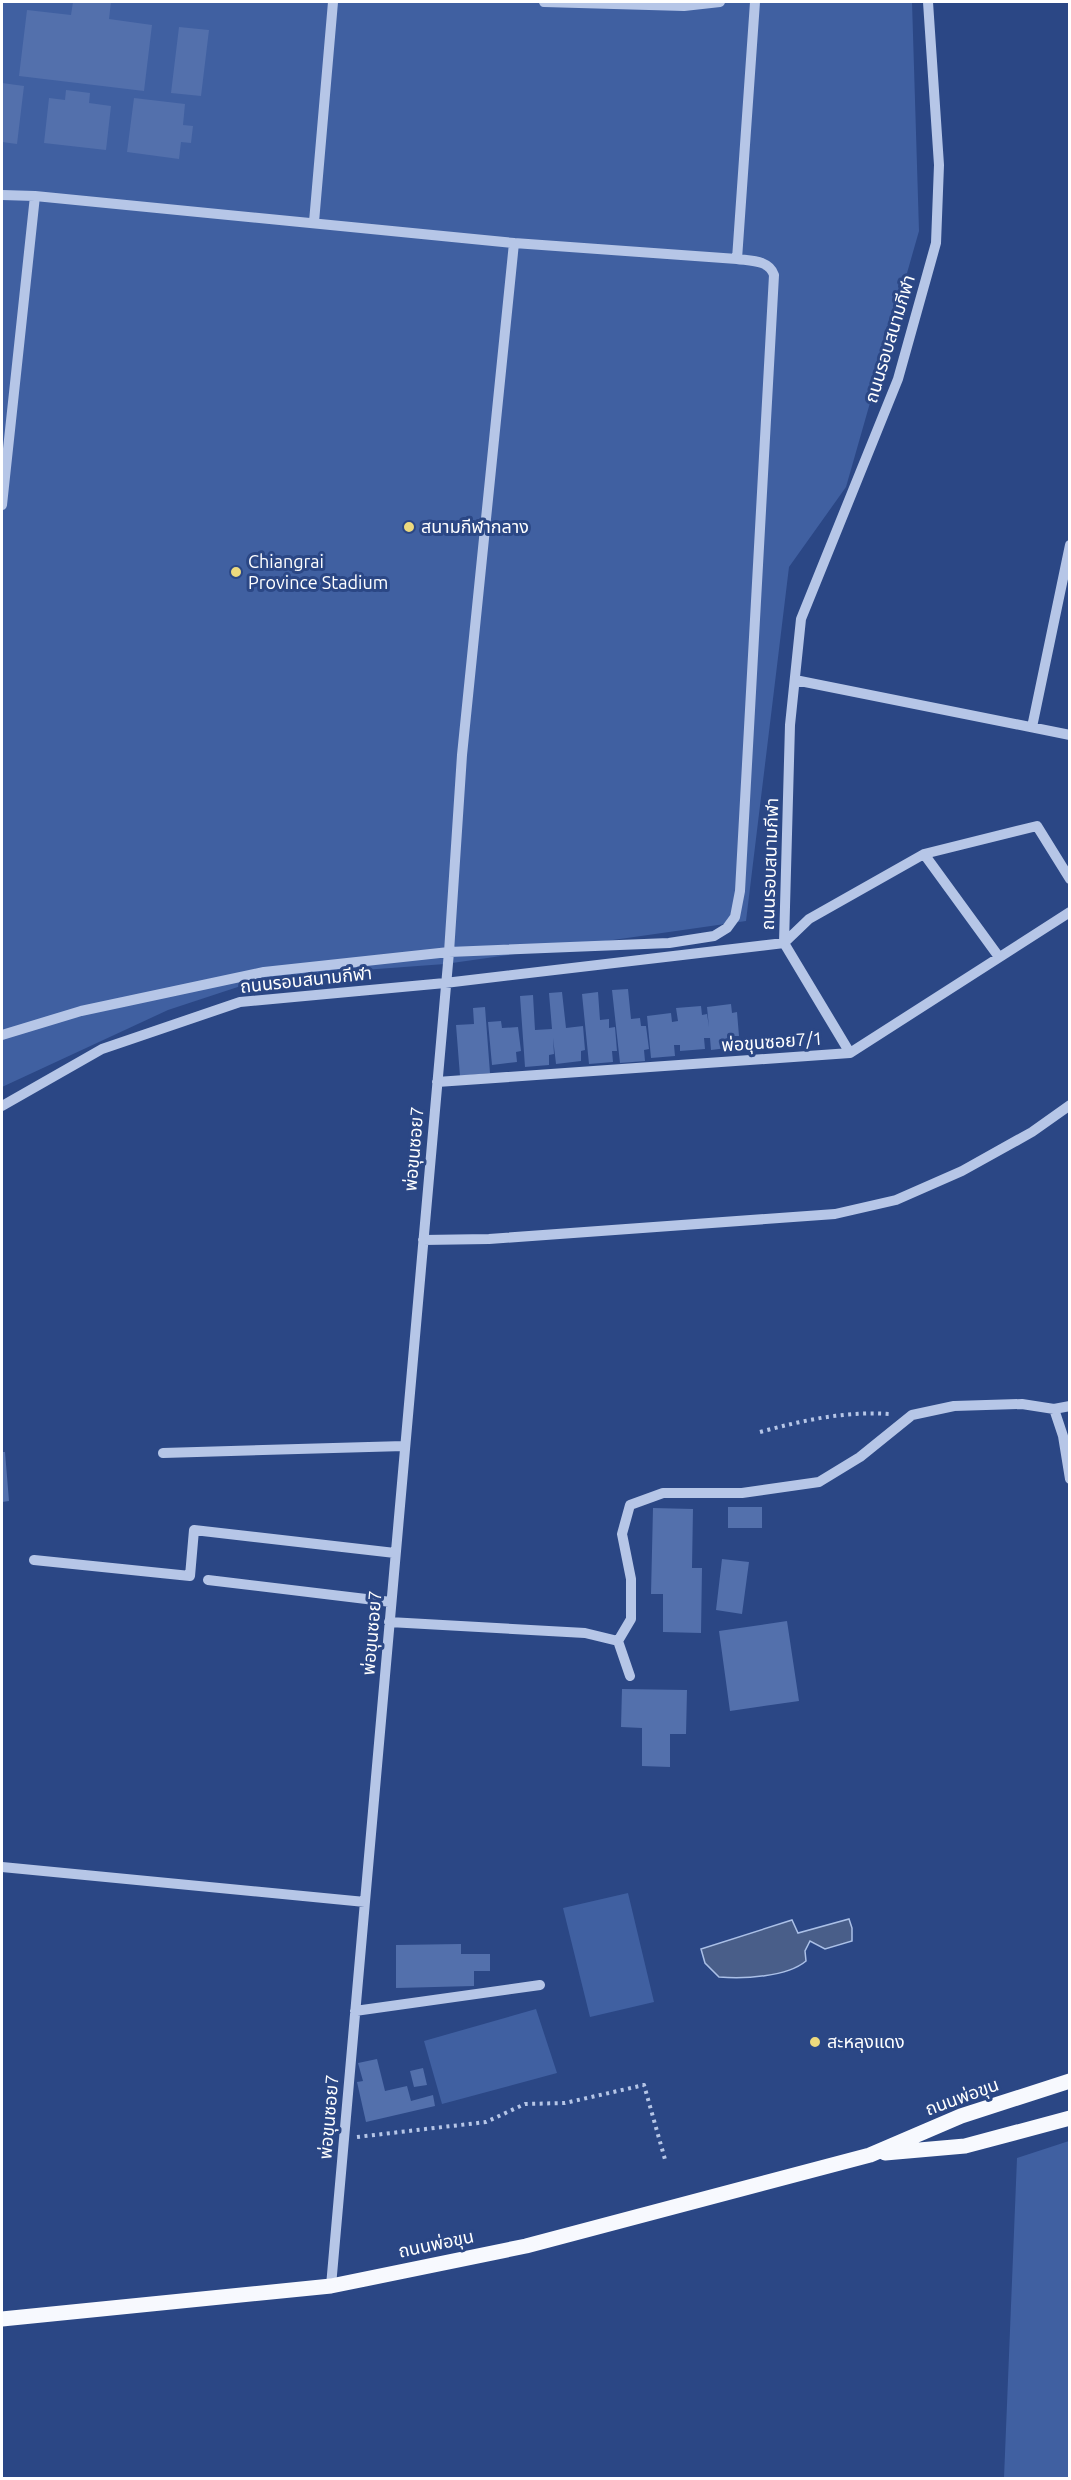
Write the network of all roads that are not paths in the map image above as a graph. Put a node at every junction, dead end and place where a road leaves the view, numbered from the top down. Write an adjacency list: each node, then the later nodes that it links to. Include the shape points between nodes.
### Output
1 (333, 2): 8 (street)
2 (544, 2): 3 (street, via 684,6)
3 (720, 2)
4 (755, 2): 10 (street)
5 (928, 2): 14 (street, ถนนรอบสนามกีฬา, via 939,165 936,243 898,379 801,619)
6 (2, 195): 7 (street)
7 (34, 196): 8 (street); 11 (street)
8 (314, 222): 9 (street)
9 (514, 243): 10 (street); 21 (street, พ่อขุนซอย7, via 463,743)
10 (737, 259): 21 (street, via 766,264 774,275 744,840 735,917 714,936 669,943)
11 (7, 409): 12 (street)
12 (2, 505)
13 (1070, 545): 15 (street)
14 (795, 680): 15 (street); 20 (street, ถนนรอบสนามกีฬา, via 790,725)
15 (1032, 727): 16 (street)
16 (1070, 735)
17 (924, 854): 18 (street, via 1036,826); 20 (street, via 809,919); 22 (street)
18 (1070, 879)
19 (1070, 912): 22 (street, พ่อขุนซอย7/1)
20 (784, 943): 23 (street, ถนนรอบสนามกีฬา); 25 (street)
21 (449, 952): 23 (street, พ่อขุนซอย7); 24 (street, via 264,972 81,1011)
22 (999, 957): 25 (street, พ่อขุนซอย7/1)
23 (445, 983): 26 (street, พ่อขุนซอย7); 28 (street, ถนนรอบสนามกีฬา, via 240,1002 102,1049)
24 (2, 1035)
25 (850, 1053): 26 (street, พ่อขุนซอย7/1)
26 (437, 1082): 29 (street, พ่อขุนซอย7)
27 (1070, 1105): 29 (street, via 1032,1132 962,1171 896,1200 835,1214 489,1239)
28 (2, 1106)
29 (423, 1240): 32 (street, พ่อขุนซอย7)
30 (1070, 1406): 31 (street)
31 (1054, 1409): 34 (street); 40 (street, via 1022,1404 954,1406 912,1415 860,1457 819,1482 742,1493 663,1493 630,1505 622,1534 631,1578 631,1619)
32 (404, 1446): 33 (street); 35 (street, พ่อขุนซอย7)
33 (163, 1454)
34 (1070, 1479)
35 (395, 1553): 36 (street, via 194,1530 190,1576); 38 (street, พ่อขุนซอย7)
36 (34, 1560)
37 (208, 1580): 38 (street)
38 (391, 1602): 39 (street, พ่อขุนซอย7)
39 (389, 1622): 40 (street, via 585,1633); 43 (street, พ่อขุนซอย7)
40 (618, 1641): 41 (street)
41 (630, 1676)
42 (2, 1866): 43 (street)
43 (365, 1902): 45 (street, พ่อขุนซอย7)
44 (540, 1985): 45 (street)
45 (355, 2011): 49 (street, พ่อขุนซอย7)
46 (1070, 2081): 48 (main road, ถนนพ่อขุน, via 961,2115)
47 (1070, 2118): 48 (main road, ถนนพ่อขุน, via 965,2146)
48 (870, 2155): 49 (main road, ถนนพ่อขุน, via 526,2246)
49 (331, 2286): 50 (main road, ถนนพ่อขุน)
50 (2, 2319)

